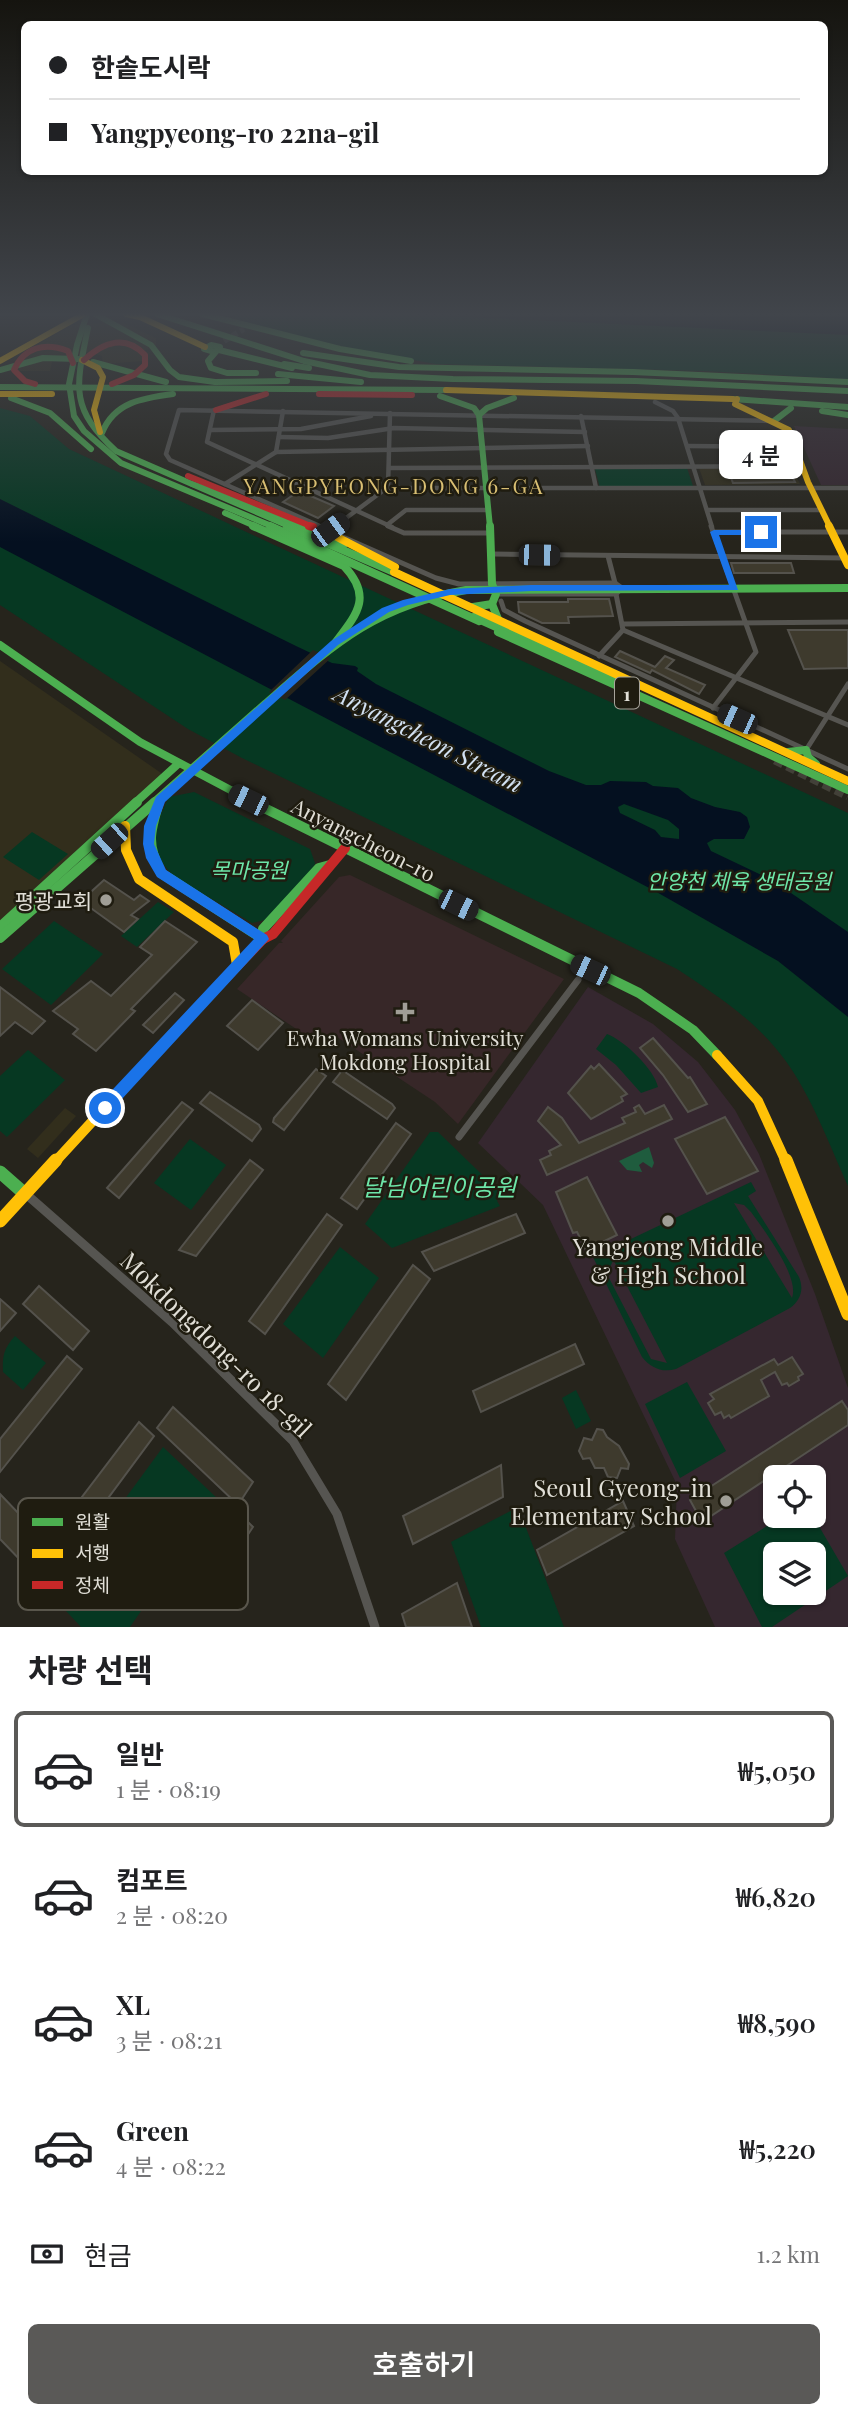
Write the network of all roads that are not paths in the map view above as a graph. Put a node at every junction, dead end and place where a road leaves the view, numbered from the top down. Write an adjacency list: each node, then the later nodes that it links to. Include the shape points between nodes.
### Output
1 (29, 390): 8 (main road)
2 (74, 390): 12 (main road, 1)
3 (99, 390): 13 (main road)
4 (133, 390): 13 (main road)
5 (445, 390): 15 (main road)
6 (825, 390): 7 (main road)
7 (848, 391)
8 (2, 393): 13 (main road); 43 (main road, via 46,410 84,444)
9 (173, 394): 10 (main road); 13 (main road); 35 (main road, via 117,409 104,421)
10 (266, 394): 11 (main road); 19 (main road)
11 (440, 396): 14 (main road); 24 (main road, via 474,408)
12 (72, 398): 43 (main road, 1, via 71,415 79,428); 50 (main road, 1, via 86,423 110,447 139,463)
13 (93, 398): 35 (main road, via 93,420)
14 (514, 398): 16 (main road); 24 (main road)
15 (736, 401): 16 (main road); 17 (main road); 18 (main road); 28 (main road, via 746,412)
16 (654, 402): 26 (street)
17 (848, 407)
18 (791, 408): 23 (main road); 28 (main road)
19 (215, 410): 20 (street); 30 (street); 51 (street, via 179,410 167,457)
20 (283, 411): 21 (street); 31 (street)
21 (378, 412): 22 (street); 27 (street)
22 (390, 413): 24 (street); 29 (street)
23 (848, 414)
24 (479, 415): 25 (street); 32 (main road)
25 (581, 416): 26 (street); 34 (street)
26 (678, 418): 28 (street); 38 (street)
27 (356, 419): 31 (street); 33 (street)
28 (774, 421): 40 (main road, via 789,430)
29 (389, 428): 32 (street); 33 (street); 41 (street)
30 (210, 430): 31 (street); 44 (street, via 207,442)
31 (280, 430): 36 (street)
32 (480, 430): 34 (street); 39 (main road)
33 (364, 432): 36 (street, via 321,439)
34 (584, 432): 37 (street)
35 (102, 433): 50 (main road, via 132,454)
36 (279, 438): 42 (street)
37 (588, 446): 39 (street); 48 (street)
38 (688, 446): 40 (street); 45 (street)
39 (482, 447): 41 (street); 47 (main road)
40 (792, 447): 46 (main road)
41 (389, 448): 42 (street); 49 (street)
42 (276, 452): 44 (street)
43 (112, 458): 58 (main road, 1)
44 (256, 464): 51 (street); 62 (street)
45 (695, 466): 46 (street); 48 (street); 52 (street)
46 (801, 466): 56 (main road)
47 (483, 467): 48 (street); 49 (street); 54 (main road)
48 (592, 467): 55 (street)
49 (388, 468): 53 (street)
50 (197, 483): 69 (main road); 79 (main road, 1)
51 (225, 484): 64 (street)
52 (700, 487): 55 (street); 56 (street); 60 (street)
53 (387, 488): 54 (street); 62 (street)
54 (485, 488): 55 (street); 59 (main road)
55 (596, 488)
56 (809, 488): 57 (street); 61 (main road)
57 (848, 488)
58 (208, 500): 80 (main road, 1); 85 (main road, via 239,520 348,568 360,583 363,598)
59 (487, 510): 63 (street, via 406,510); 68 (main road)
60 (707, 510): 61 (street); 65 (street)
61 (820, 510): 66 (main road)
62 (356, 511): 63 (street); 64 (street)
63 (387, 525): 68 (street, via 407,533)
64 (330, 530): 74 (street, via 445,581)
65 (714, 532): 66 (street); 72 (street)
66 (831, 532): 67 (street); 73 (main road)
67 (848, 532)
68 (489, 533): 70 (main road)
69 (344, 544)
70 (493, 554): 71 (street); 74 (main road)
71 (608, 556): 72 (street); 75 (street)
72 (723, 558): 73 (street); 76 (street)
73 (847, 560)
74 (492, 584): 75 (street); 78 (main road)
75 (617, 588): 76 (main road); 78 (street); 84 (street); 85 (main road, via 458,591 406,602 369,619)
76 (734, 588): 77 (main road); 82 (street)
77 (848, 588)
78 (496, 600): 79 (main road); 81 (main road); 87 (street, via 505,610)
79 (471, 607): 81 (main road, 1)
80 (474, 617): 90 (main road); 102 (main road, 1, via 520,644)
81 (499, 620): 92 (main road, 1)
82 (746, 622): 83 (street); 84 (street); 88 (street, via 756,652)
83 (848, 622)
84 (623, 627): 87 (street); 88 (street)
85 (335, 643): 103 (main road)
86 (0, 645): 98 (main road, Anyangcheon-ro, via 140,743)
87 (599, 656): 91 (street)
88 (736, 678): 91 (street); 93 (street)
89 (848, 684): 93 (street)
90 (628, 687)
91 (713, 708): 92 (main road); 94 (main road); 96 (street)
92 (692, 709): 94 (main road, 1)
93 (827, 716): 95 (street); 96 (street)
94 (724, 724): 97 (main road, 1)
95 (848, 725)
96 (806, 750): 97 (main road); 99 (main road); 100 (street)
97 (784, 751): 99 (main road, 1)
98 (178, 764): 104 (main road); 105 (main road, Anyangcheon-ro)
99 (820, 768): 101 (main road, 1)
100 (848, 769)
101 (848, 781)
102 (848, 790)
103 (160, 800): 106 (main road); 108 (main road, via 150,826 150,851 162,873)
104 (107, 828): 106 (main road); 109 (main road, via 119,825 127,829 126,850 139,879 233,942)
105 (345, 848): 108 (main road); 115 (main road, Anyangcheon-ro, via 639,993 693,1030 758,1101)
106 (5, 928): 107 (main road)
107 (0, 938)
108 (263, 939): 109 (main road)
109 (237, 965): 113 (main road)
110 (578, 980): 111 (street)
111 (459, 1137)
112 (0, 1172): 113 (main road)
113 (25, 1194): 114 (main road); 117 (street, Mokdongdong-ro 18-gil, via 172,1322 293,1441 337,1514)
114 (0, 1221)
115 (845, 1299): 116 (main road, Anyangcheon-ro)
116 (848, 1314)
117 (375, 1627)

